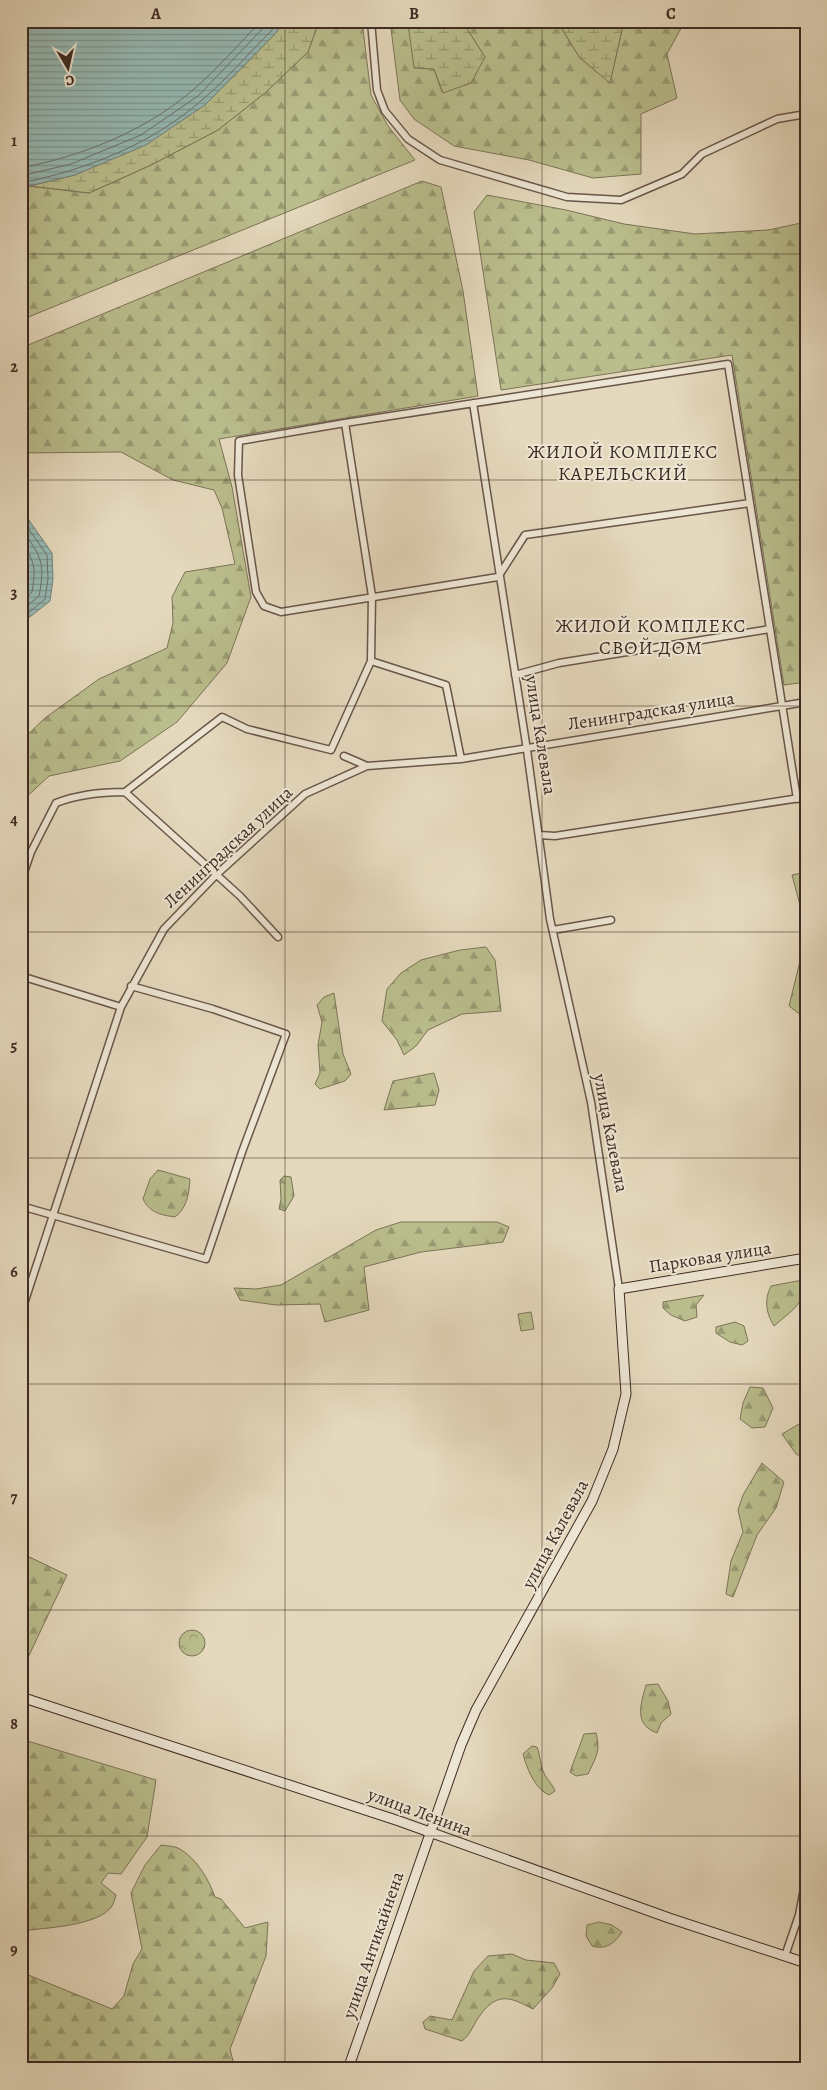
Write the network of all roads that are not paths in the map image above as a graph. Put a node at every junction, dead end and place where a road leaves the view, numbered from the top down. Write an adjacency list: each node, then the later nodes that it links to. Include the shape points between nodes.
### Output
1 (371, 21): 2 (street, via 377,90 385,111 408,139 440,160 567,197 621,200 682,174 702,154 777,119)
2 (806, 114)
3 (473, 403): 4 (street); 5 (street, via 728,364); 6 (street, улица Калевала)
4 (345, 422): 7 (street); 7 (street, via 239,441 238,476 256,592 264,606 280,612)
5 (750, 502): 6 (street, via 525,535); 8 (street)
6 (498, 577): 7 (street); 10 (street, улица Калевала)
7 (372, 596): 9 (street)
8 (770, 629): 10 (street, via 559,663); 12 (street)
9 (370, 661): 15 (street, via 446,685); 17 (street, via 331,750 247,729 222,717)
10 (515, 675): 13 (street, улица Калевала)
11 (806, 702): 12 (street, Ленинградская улица)
12 (783, 706): 13 (street, Ленинградская улица); 19 (street)
13 (526, 747): 15 (street, Ленинградская улица); 20 (street, улица Калевала)
14 (344, 756): 16 (street)
15 (461, 759): 16 (street, Ленинградская улица)
16 (367, 766): 21 (street, Ленинградская улица, via 305,794)
17 (125, 792): 21 (street); 22 (street, via 98,792 56,803 31,852)
18 (806, 797): 19 (street)
19 (797, 798): 20 (street, via 555,836)
20 (539, 835): 24 (street, улица Калевала)
21 (216, 874): 25 (street); 27 (street, Ленинградская улица, via 164,930)
22 (21, 881)
23 (610, 920): 24 (street)
24 (553, 930): 32 (street, улица Калевала, via 591,1102)
25 (278, 937)
26 (21, 976): 28 (street)
27 (131, 986): 28 (street, Ленинградская улица); 30 (street, via 286,1034 206,1259)
28 (121, 1007): 30 (street, Ленинградская улица)
29 (21, 1206): 30 (street)
30 (53, 1216): 33 (street, Ленинградская улица)
31 (806, 1258): 32 (main road, Парковая улица)
32 (619, 1289): 35 (main road, улица Калевала, via 626,1394 613,1449 592,1501 476,1710)
33 (21, 1313)
34 (21, 1697): 35 (main road, улица Ленина)
35 (430, 1833): 37 (main road, улица Ленина); 39 (main road, улица Антикайнена)
36 (805, 1883): 37 (street, via 799,1915)
37 (785, 1956): 38 (main road, улица Ленина)
38 (806, 1963)
39 (348, 2069)

